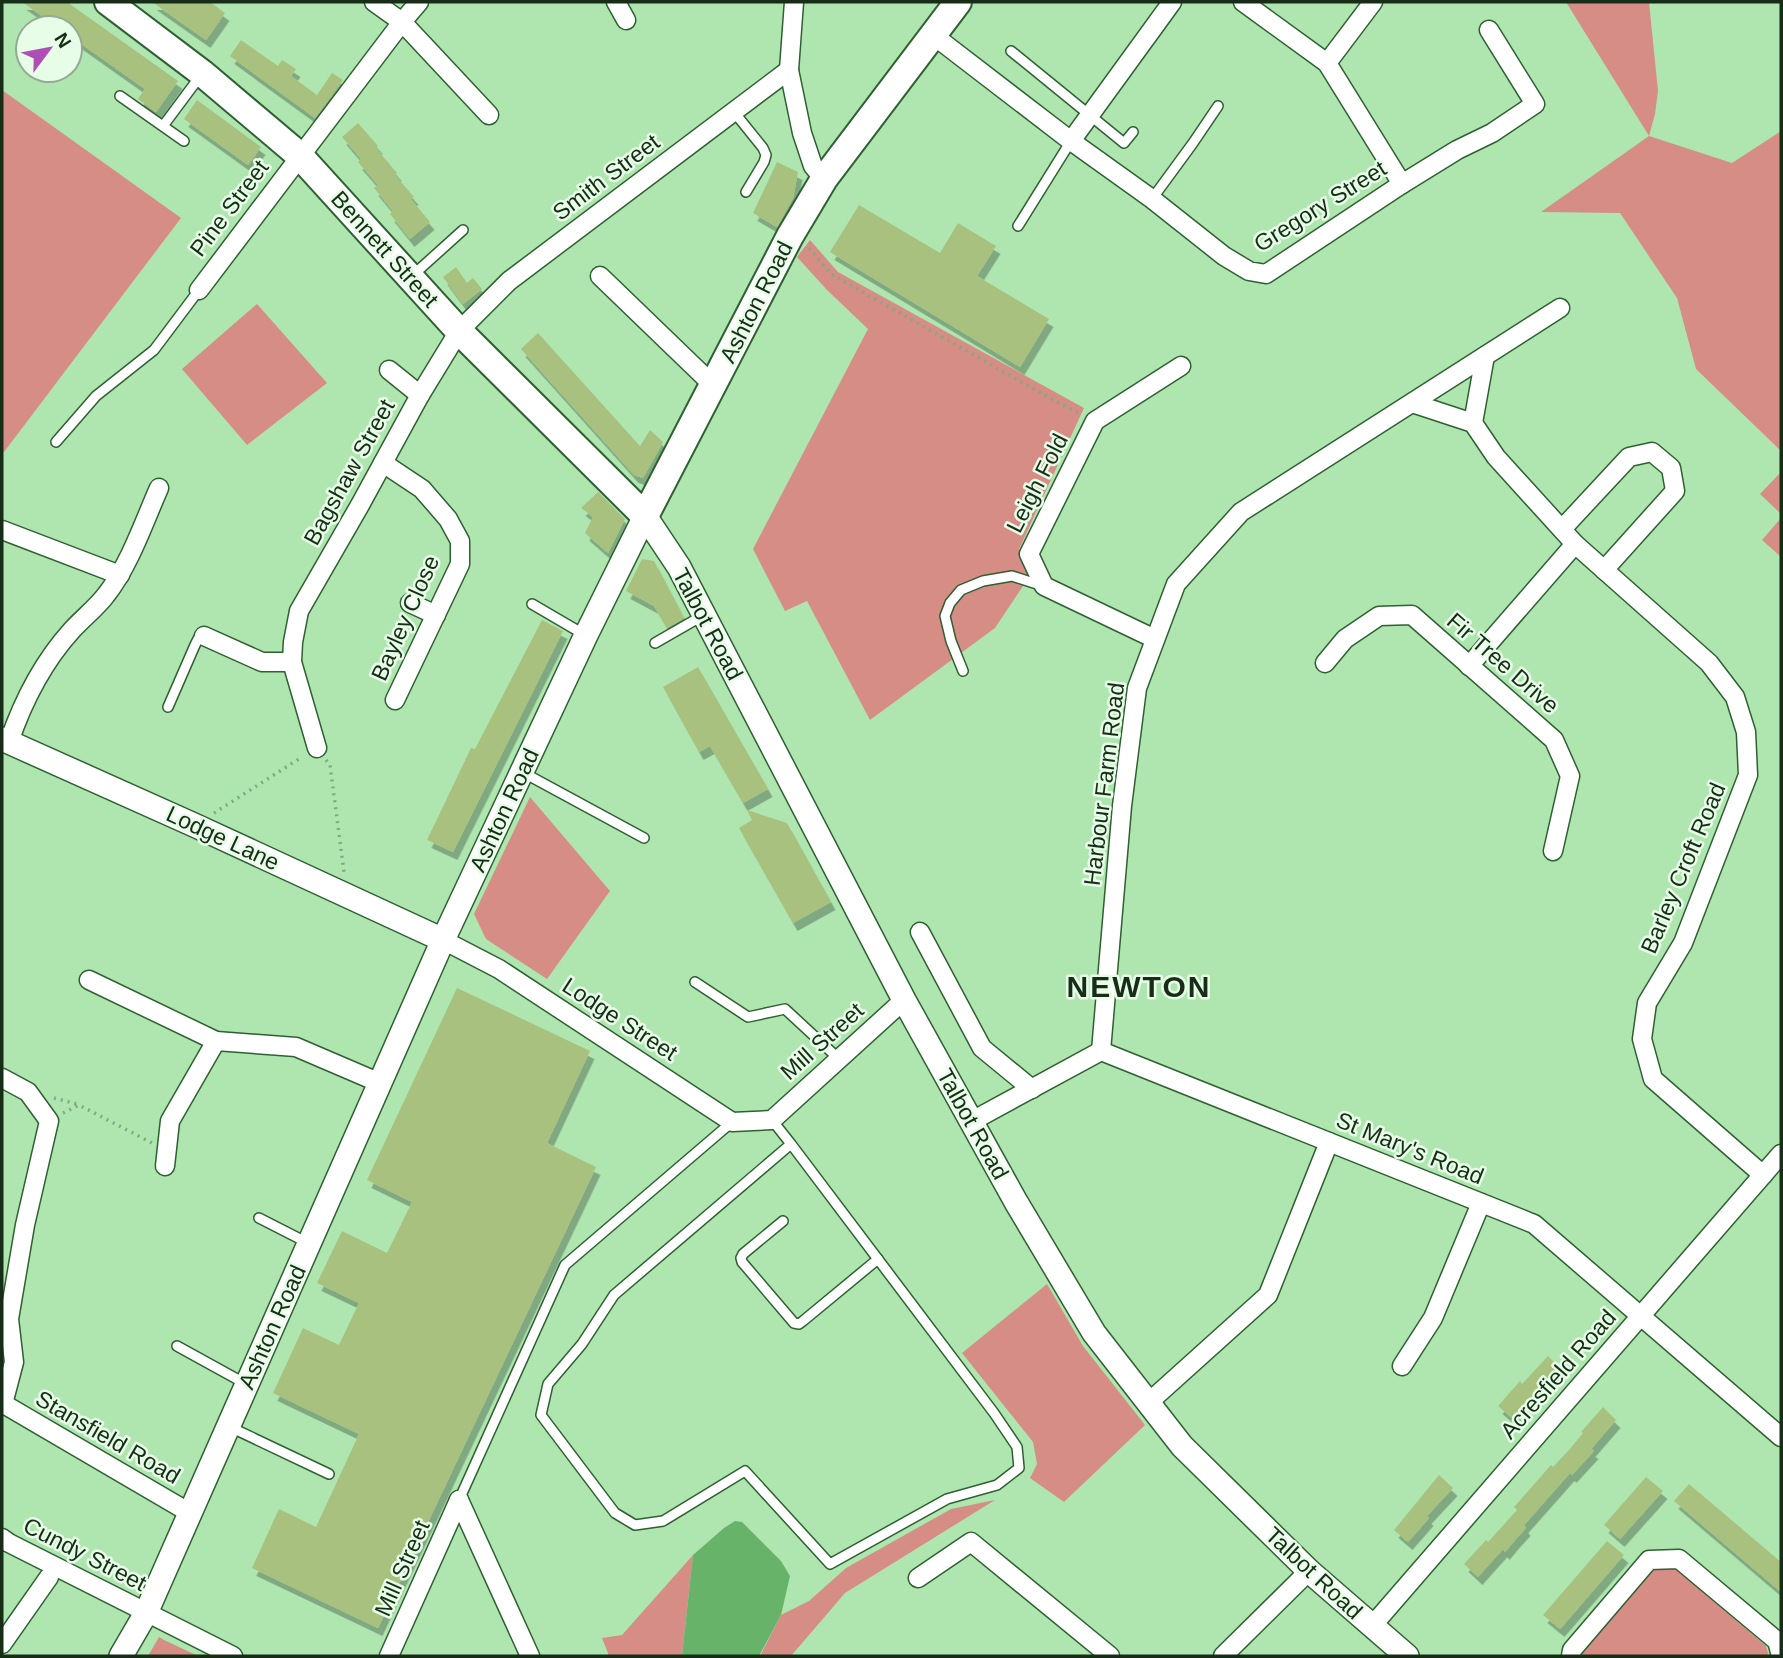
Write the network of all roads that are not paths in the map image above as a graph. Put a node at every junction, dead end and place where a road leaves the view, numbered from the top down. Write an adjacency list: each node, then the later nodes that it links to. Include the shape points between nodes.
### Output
1 (108, 2): 17 (main road, Bennett Street)
2 (374, 2): 11 (street)
3 (419, 2): 11 (street, Pine Street)
4 (616, 2): 10 (street)
5 (794, 2): 16 (street)
6 (958, 2): 13 (main road, Ashton Road)
7 (1172, 2): 22 (street)
8 (1243, 2): 15 (street)
9 (1373, 2): 15 (street)
10 (626, 20)
11 (402, 22): 21 (street); 27 (street, Pine Street)
12 (1489, 30): 29 (street, Gregory Street, via 1535,104)
13 (933, 35): 26 (street, Gregory Street); 28 (main road, Ashton Road)
14 (1011, 51): 22 (lane)
15 (1327, 63): 29 (street)
16 (789, 71): 20 (street, Smith Street); 28 (street, via 802,133 813,166)
17 (202, 73): 23 (lane); 27 (main road, Bennett Street)
18 (120, 96): 23 (lane)
19 (1218, 106): 31 (lane)
20 (734, 112): 30 (lane, via 766,155); 38 (street, Smith Street, via 509,281)
21 (489, 115)
22 (1090, 115): 24 (lane, via 1124,143); 26 (street)
23 (163, 126): 25 (lane)
24 (1133, 132)
25 (184, 141)
26 (1071, 141): 31 (street, Gregory Street); 32 (lane)
27 (299, 155): 35 (main road, Bennett Street); 36 (street, Pine Street)
28 (824, 179): 42 (main road, Ashton Road)
29 (1402, 184): 31 (street, Gregory Street, via 1266,274 1249,271 1224,256)
30 (746, 192)
31 (1152, 200)
32 (1018, 226)
33 (463, 230): 35 (lane)
34 (600, 276): 42 (street)
35 (410, 277): 38 (main road, Bennett Street)
36 (199, 289): 46 (lane, via 155,350 96,396)
37 (1560, 308): 39 (street, Harbour Farm Road)
38 (459, 331): 43 (street, Bagshaw Street); 49 (main road, Bennett Street)
39 (1485, 356): 44 (street, Harbour Farm Road); 45 (street)
40 (1181, 366): 55 (street, Leigh Fold, via 1096,421 1029,554)
41 (389, 370): 43 (street)
42 (713, 386): 49 (main road, Ashton Road)
43 (420, 395): 47 (street, Bagshaw Street)
44 (1412, 403): 45 (street); 62 (street, Harbour Farm Road, via 1241,512 1176,584)
45 (1473, 423): 50 (street, Barley Croft Road, via 1496,457)
46 (56, 442)
47 (383, 463): 58 (street, Bayley Close, via 422,489 460,541 460,564); 64 (street, Bagshaw Street, via 299,611)
48 (159, 488): 54 (street)
49 (645, 516): 59 (street, Talbot Road); 60 (street, Ashton Road)
50 (1562, 529): 52 (street, Barley Croft Road); 53 (street, via 1629,457 1652,452 1671,468 1675,491)
51 (2, 530): 54 (street)
52 (1576, 544): 53 (street, Barley Croft Road); 66 (street)
53 (1604, 570): 93 (street, Barley Croft Road, via 1709,663 1735,697 1746,733 1748,775 1683,943 1647,1003 1642,1039 1653,1079)
54 (120, 575): 70 (street, via 41,671)
55 (1044, 586): 62 (street); 67 (lane, via 1012,576 961,590 945,616)
56 (410, 603): 58 (street)
57 (532, 604): 60 (lane)
58 (436, 615): 68 (street, Bayley Close)
59 (704, 615): 63 (lane); 79 (street, Talbot Road)
60 (586, 635): 72 (street, Ashton Road)
61 (204, 636): 64 (street, via 262,662); 69 (lane, via 198,639)
62 (1155, 639): 81 (street, Harbour Farm Road, via 1137,688)
63 (655, 643)
64 (292, 662): 71 (street, Bagshaw Street)
65 (1325, 663): 66 (street, Fir Tree Drive, via 1345,639 1379,616 1412,615)
66 (1469, 666): 74 (street, Fir Tree Drive, via 1554,740 1570,776)
67 (963, 671)
68 (395, 700)
69 (168, 707)
70 (5, 741): 76 (street, Lodge Lane)
71 (317, 748)
72 (522, 772): 73 (lane); 76 (street, Ashton Road)
73 (644, 838)
74 (1553, 851)
75 (920, 932): 85 (street, via 982,1048)
76 (443, 940): 84 (street, Ashton Road); 88 (street, Lodge Street, via 499,969)
77 (89, 980): 80 (street)
78 (695, 982): 82 (lane, via 748,1017 785,1009)
79 (904, 1000): 82 (street, Mill Street); 87 (street, Talbot Road)
80 (216, 1041): 84 (street, via 296,1047); 92 (street, via 170,1121)
81 (1101, 1051): 85 (street); 89 (street, St Mary's Road)
82 (839, 1059): 86 (street, Mill Street)
83 (2, 1077): 103 (street, via 28,1092 49,1121 9,1319 14,1362)
84 (380, 1083): 97 (street, Ashton Road)
85 (1032, 1089): 87 (street)
86 (772, 1119): 88 (street); 90 (lane)
87 (972, 1121): 104 (street, Talbot Road, via 1094,1333)
88 (732, 1122): 108 (lane, via 565,1265)
89 (1329, 1142): 94 (street, St Mary's Road); 104 (street, via 1268,1294)
90 (791, 1144): 98 (lane); 98 (lane, via 614,1295 548,1384 541,1415 615,1513 635,1525 663,1521 745,1471 830,1564 947,1499 997,1485 1019,1468 1017,1447)
91 (1781, 1154): 93 (street, Acresfield Road)
92 (165, 1166)
93 (1763, 1175): 99 (street, Acresfield Road)
94 (1481, 1203): 99 (street, St Mary's Road, via 1534,1224); 101 (street, via 1433,1318)
95 (259, 1218): 97 (lane)
96 (783, 1221): 98 (lane, via 741,1258 799,1324)
97 (309, 1243): 102 (street, Ashton Road)
98 (878, 1259)
99 (1640, 1317): 106 (street, St Mary's Road); 115 (street, Acresfield Road)
100 (177, 1346): 102 (lane)
101 (1402, 1366)
102 (247, 1384): 105 (street, Ashton Road)
103 (2, 1403): 109 (street, Stansfield Road)
104 (1148, 1403): 111 (street, Talbot Road, via 1182,1446)
105 (228, 1426): 107 (lane); 109 (street, Ashton Road)
106 (1781, 1437)
107 (329, 1474)
108 (459, 1500): 119 (street, Mill Street); 120 (street)
109 (190, 1513): 114 (street, Ashton Road)
110 (2, 1538): 114 (street, Cundy Street)
111 (1309, 1571): 115 (street, Talbot Road); 122 (street)
112 (49, 1577): 116 (street)
113 (918, 1578): 121 (street, via 971,1542)
114 (146, 1613): 117 (street, Ashton Road); 118 (street, Cundy Street)
115 (1372, 1626): 123 (street, Talbot Road)
116 (2, 1644)
117 (121, 1656)
118 (233, 1656)
119 (389, 1656)
120 (530, 1656)
121 (1110, 1656)
122 (1223, 1656)
123 (1407, 1656)
124 (1571, 1656): 125 (street, via 1649,1560 1679,1559 1777,1642)
125 (1781, 1656)

